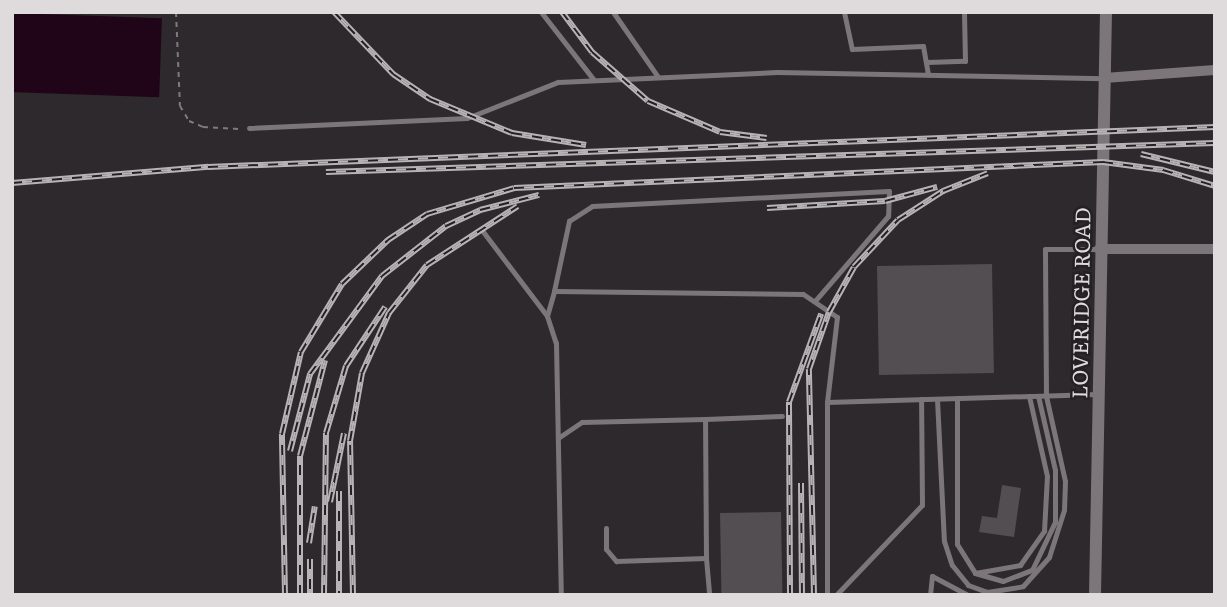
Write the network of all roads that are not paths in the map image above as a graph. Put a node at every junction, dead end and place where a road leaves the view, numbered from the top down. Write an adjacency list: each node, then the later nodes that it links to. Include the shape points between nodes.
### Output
1 (541, 12): 11 (lane)
2 (613, 12): 9 (lane)
3 (844, 12): 6 (lane, via 852,48 923,46)
4 (964, 12): 6 (lane, via 965,61)
5 (1106, 12): 10 (street, LOVERIDGE ROAD)
6 (926, 62): 8 (lane)
7 (1215, 70): 10 (street)
8 (928, 75): 9 (lane); 10 (lane)
9 (658, 77): 11 (lane)
10 (1104, 78): 14 (street, LOVERIDGE ROAD)
11 (594, 80): 12 (lane, via 524,91 467,118)
12 (248, 128)
13 (481, 229): 18 (lane)
14 (1099, 249): 15 (street); 19 (street, LOVERIDGE ROAD); 22 (lane, via 1045,249)
15 (1215, 249)
16 (554, 291): 17 (lane, via 803,294); 17 (lane, via 569,221 592,206 889,191 888,216); 18 (lane)
17 (815, 302): 26 (lane, via 837,317)
18 (547, 316): 29 (lane, via 556,342)
19 (1097, 394): 22 (lane); 39 (street, LOVERIDGE ROAD)
20 (1029, 396): 21 (lane); 23 (lane); 32 (lane, via 1047,475 1044,531 1020,565)
21 (1038, 396): 22 (lane); 32 (lane, via 1055,470 1050,540 1031,570 1017,578 1003,581)
22 (1046, 396): 25 (lane, via 1065,481 1059,536 1038,575 1004,592 968,584 948,553)
23 (957, 398): 25 (lane); 32 (lane, via 957,544)
24 (921, 399): 25 (lane); 26 (lane); 36 (lane, via 922,505)
25 (937, 399)
26 (827, 402): 35 (lane)
27 (782, 416): 28 (lane)
28 (705, 419): 29 (lane, via 582,422); 31 (lane)
29 (558, 438): 33 (lane)
30 (606, 528): 31 (lane, via 606,549 616,561)
31 (706, 558): 34 (lane)
32 (975, 573)
33 (561, 595)
34 (709, 595)
35 (827, 595)
36 (836, 595)
37 (930, 595): 38 (lane, via 932,576)
38 (967, 595)
39 (1095, 595)

